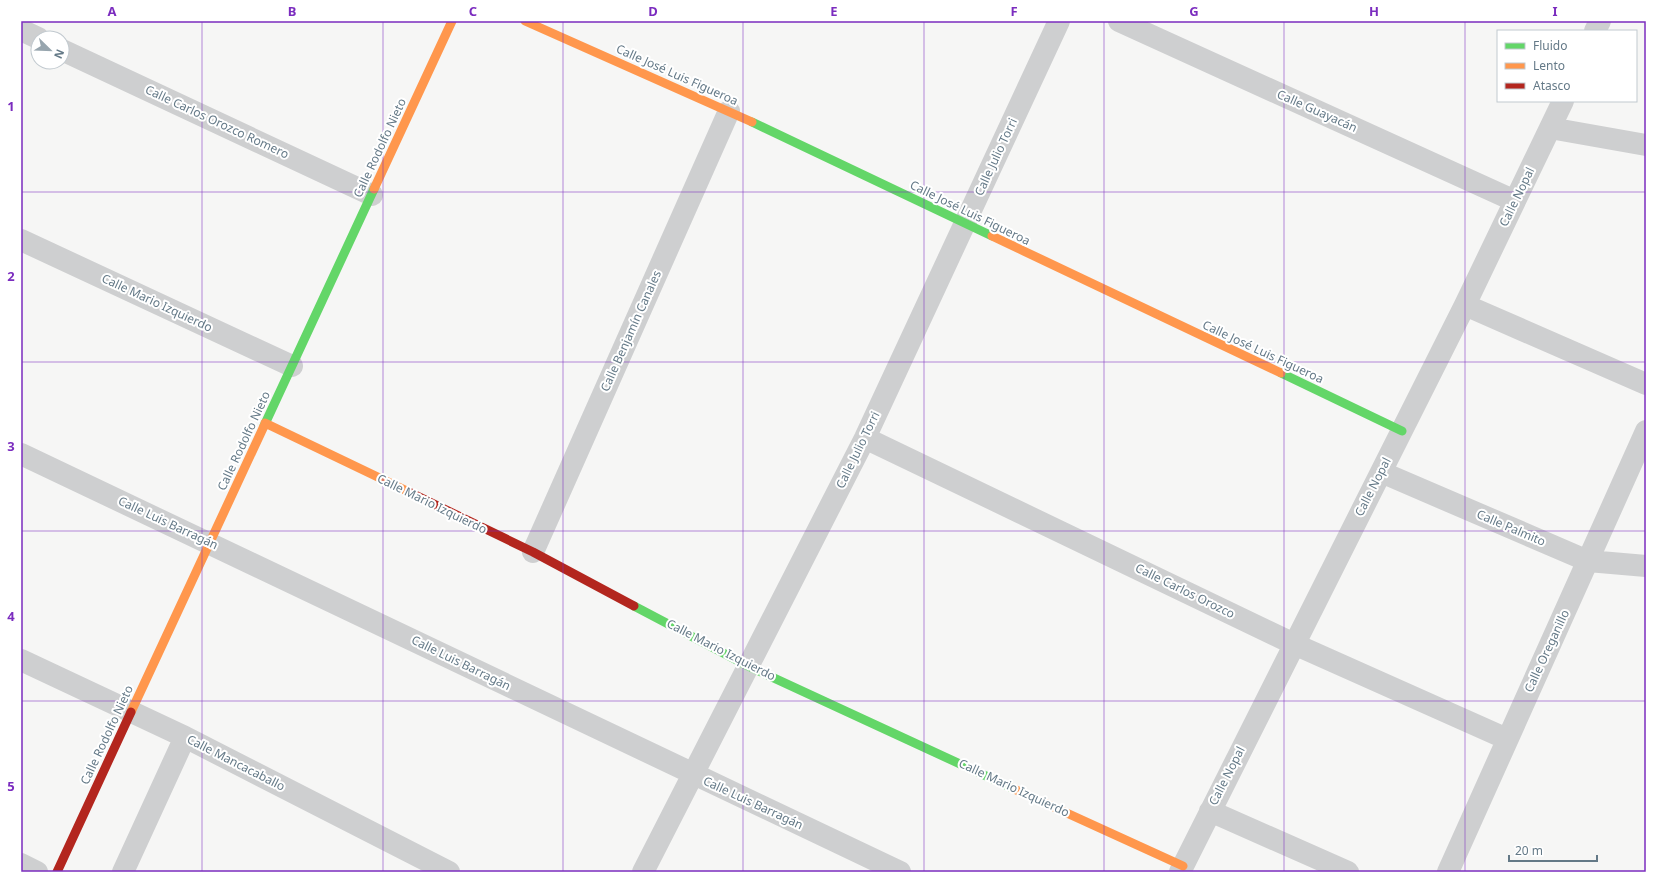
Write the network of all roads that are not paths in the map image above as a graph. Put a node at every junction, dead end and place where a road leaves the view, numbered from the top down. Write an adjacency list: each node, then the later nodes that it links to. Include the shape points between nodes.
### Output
1 (452, 21): 12 (street, Calle Rodolfo Nieto)
2 (525, 21): 9 (street, Calle José Luis Figueroa)
3 (1059, 21): 14 (street, Calle Julio Torri)
4 (1120, 21): 13 (street, Calle Guayacán)
5 (1600, 21): 6 (street)
6 (1596, 30)
7 (70, 54): 12 (street, Calle Carlos Orozco Romero)
8 (1563, 102): 10 (street, Calle Nopal)
9 (729, 111): 14 (street, Calle José Luis Figueroa); 26 (street, Calle Benjamín Canales)
10 (1550, 128): 11 (street); 13 (street, Calle Nopal)
11 (1646, 145)
12 (372, 195): 17 (street, Calle Rodolfo Nieto)
13 (1515, 201): 16 (street, Calle Nopal)
14 (964, 224): 20 (street, Calle José Luis Figueroa); 22 (street, Calle Julio Torri)
15 (21, 240): 17 (street, Calle Mario Izquierdo)
16 (1465, 306): 18 (street); 20 (street, Calle Nopal)
17 (292, 366): 19 (street, Calle Rodolfo Nieto)
18 (1646, 384)
19 (265, 423): 25 (street, Calle Rodolfo Nieto); 26 (street, Calle Mario Izquierdo)
20 (1402, 431): 24 (street, Calle Nopal)
21 (1646, 431): 27 (street, Calle Oreganillo)
22 (865, 438): 29 (street, Calle Carlos Orozco); 31 (street, Calle Julio Torri)
23 (21, 454): 25 (street, Calle Luis Barragán)
24 (1381, 472): 27 (street, Calle Palmito); 29 (street, Calle Nopal)
25 (210, 542): 32 (street, Calle Rodolfo Nieto); 35 (street, Calle Luis Barragán)
26 (533, 552): 31 (street, Calle Mario Izquierdo)
27 (1588, 561): 28 (street, Calle Palmito); 34 (street, Calle Oreganillo)
28 (1646, 566)
29 (1294, 644): 34 (street, Calle Carlos Orozco); 36 (street, Calle Nopal)
30 (21, 660): 32 (street, Calle Mancacaballo)
31 (748, 666): 35 (street, Calle Julio Torri); 38 (street, Calle Mario Izquierdo)
32 (131, 712): 33 (street, Calle Mancacaballo); 40 (street, Calle Rodolfo Nieto)
33 (185, 737): 41 (street); 42 (street, Calle Mancacaballo)
34 (1507, 738): 46 (street, Calle Oreganillo)
35 (692, 774): 43 (street, Calle Julio Torri); 44 (street, Calle Luis Barragán)
36 (1210, 811): 38 (street, Calle Nopal); 45 (street)
37 (21, 864): 39 (street)
38 (1181, 869)
39 (37, 872)
40 (56, 872)
41 (123, 872)
42 (449, 872)
43 (643, 872)
44 (900, 872)
45 (1348, 872)
46 (1448, 872)

